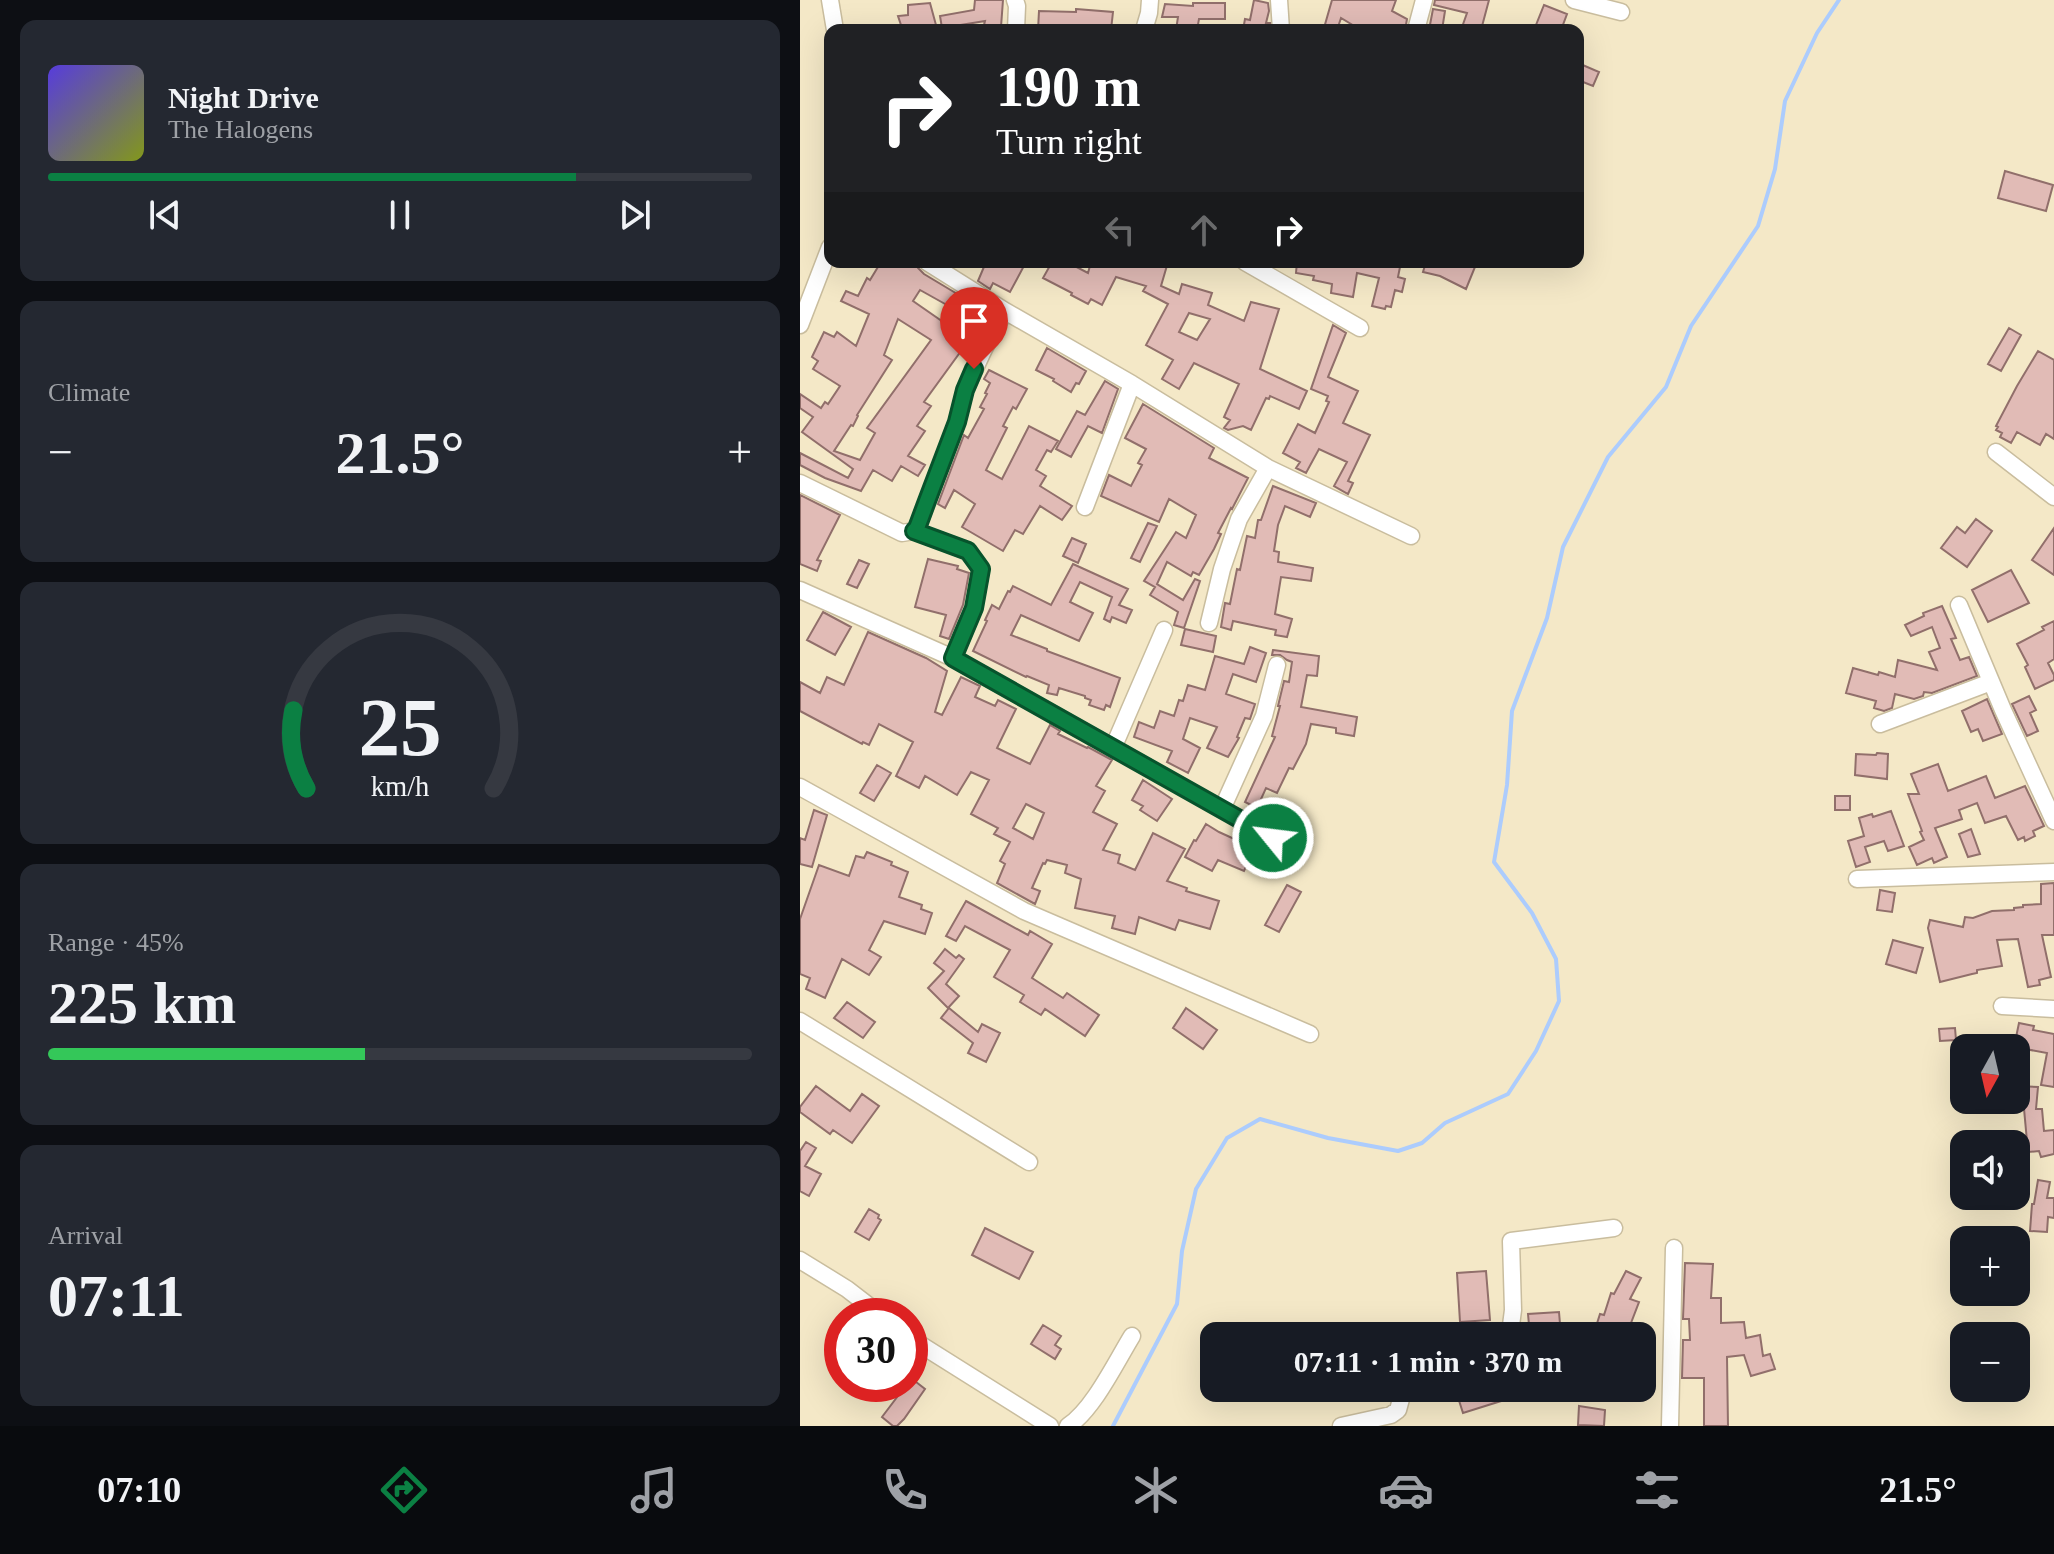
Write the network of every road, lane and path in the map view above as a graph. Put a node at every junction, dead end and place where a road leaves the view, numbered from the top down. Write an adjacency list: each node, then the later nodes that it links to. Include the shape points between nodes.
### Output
1 (830, 0): 8 (street)
2 (1015, 0): 9 (street)
3 (1150, 0): 10 (street)
4 (1279, 0): 11 (street)
5 (1424, 0): 12 (street)
6 (1574, 0): 7 (street)
7 (1621, 12)
8 (834, 24)
9 (1016, 24)
10 (1146, 24)
11 (1281, 24)
12 (1418, 24)
13 (824, 263): 17 (street)
14 (937, 268): 16 (street)
15 (1257, 268): 18 (street)
16 (1005, 311): 19 (street); 25 (street, via 965,390)
17 (800, 325)
18 (1360, 328)
19 (1132, 384): 21 (street); 24 (street)
20 (1996, 452): 23 (street)
21 (1268, 468): 26 (street); 29 (street, via 1239,519)
22 (800, 483): 25 (street, via 902,533)
23 (2054, 497)
24 (1085, 507)
25 (914, 531): 31 (street, via 968,551 981,569 974,608)
26 (1411, 536)
27 (800, 590): 31 (street)
28 (1959, 605): 33 (street)
29 (1209, 623)
30 (1164, 630): 35 (street)
31 (953, 658): 35 (street)
32 (1277, 665): 37 (street, via 1264,716)
33 (1991, 682): 34 (street); 38 (street)
34 (1880, 724)
35 (1113, 748): 37 (street)
36 (800, 787): 45 (street, via 1024,911)
37 (1222, 809): 39 (street)
38 (2054, 821)
39 (1273, 838)
40 (2054, 872): 41 (street)
41 (1857, 879)
42 (2002, 1006): 43 (street)
43 (2054, 1009)
44 (800, 1021): 46 (street)
45 (1310, 1034)
46 (1029, 1162)
47 (1614, 1228): 51 (street, via 1511,1241)
48 (1674, 1248): 58 (street)
49 (800, 1260): 50 (street)
50 (859, 1298)
51 (1511, 1322)
52 (1132, 1336): 56 (street, via 1094,1398)
53 (928, 1349): 55 (street)
54 (1400, 1402): 57 (street, via 1391,1415)
55 (1050, 1426)
56 (1068, 1426)
57 (1341, 1426)
58 (1670, 1426)

